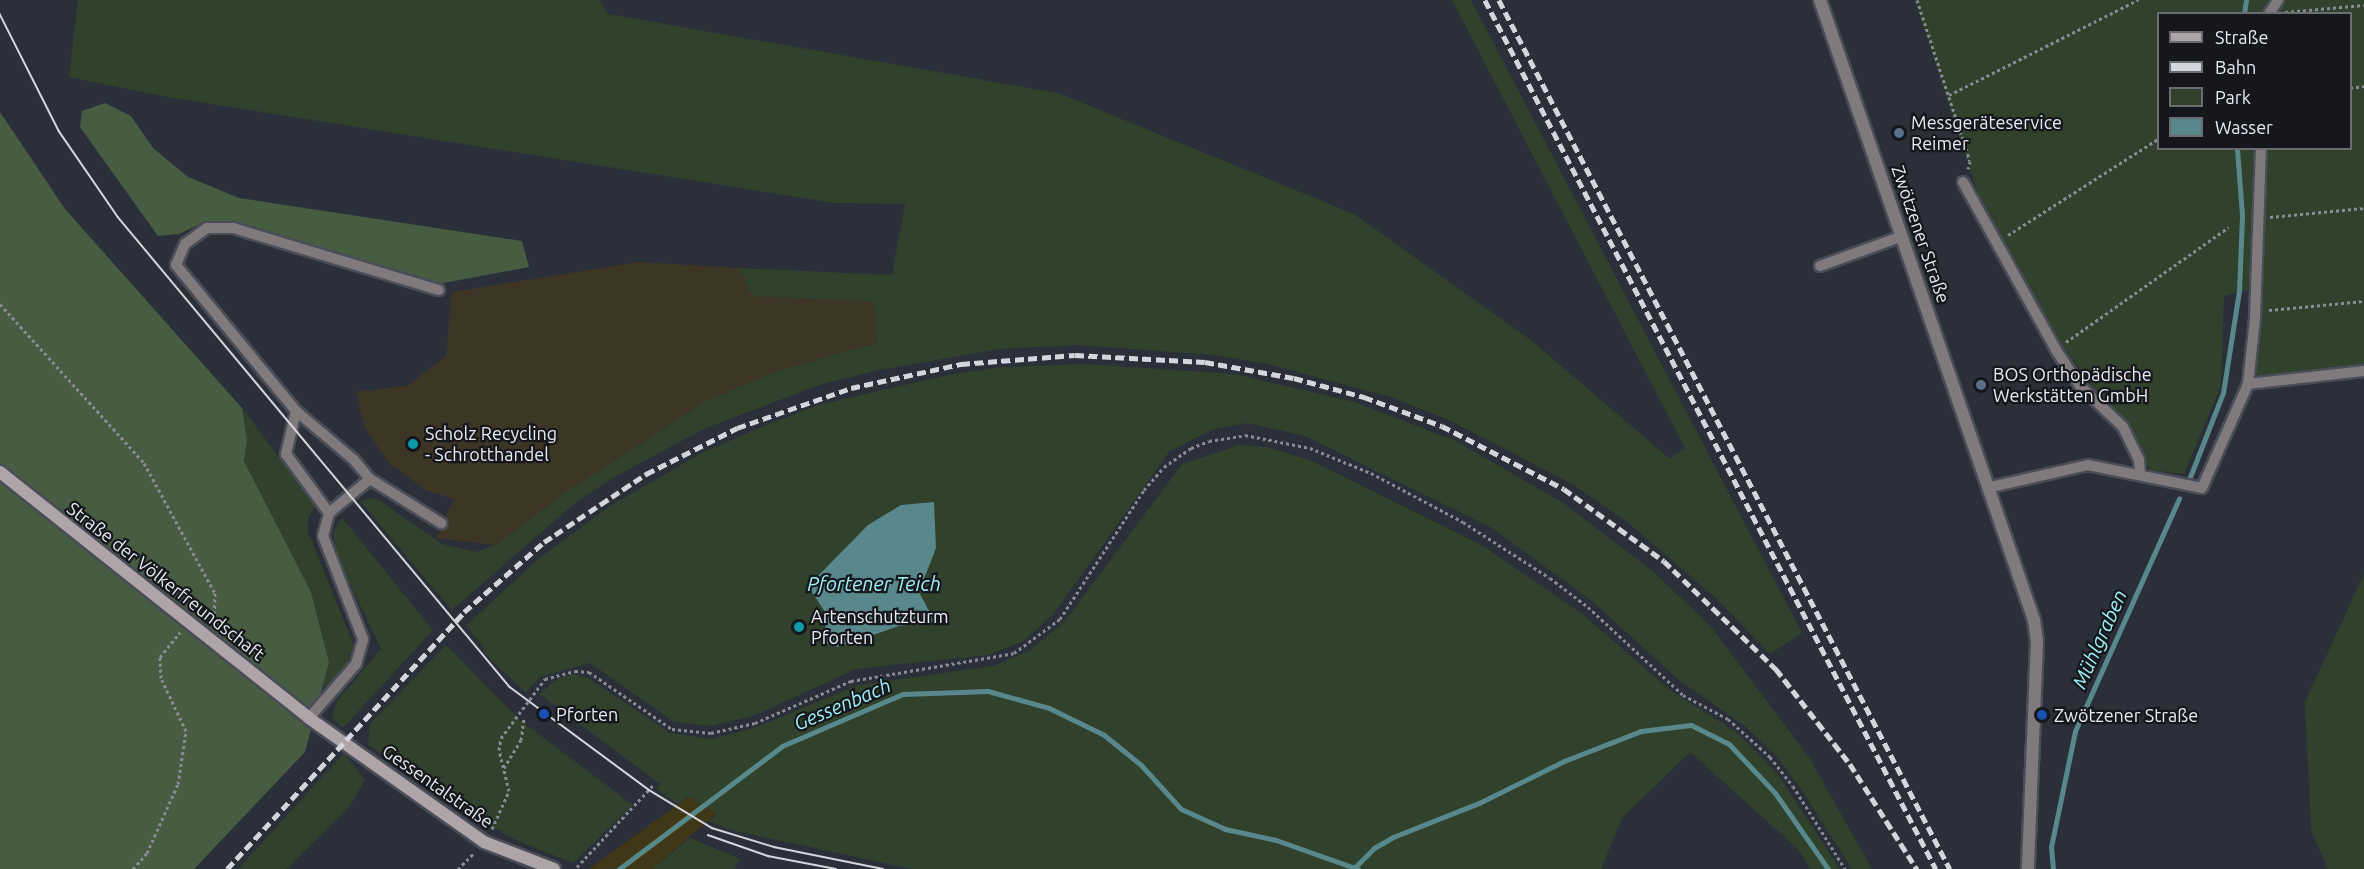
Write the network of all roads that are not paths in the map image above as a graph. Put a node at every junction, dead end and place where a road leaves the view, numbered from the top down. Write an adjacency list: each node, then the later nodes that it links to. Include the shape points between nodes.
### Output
1 (1820, 0): 4 (street, Zwötzener Straße)
2 (2261, 150): 8 (lane)
3 (1963, 182): 11 (lane, via 2056,350 2080,386 2123,427 2139,460)
4 (1903, 236): 5 (lane); 13 (street, Zwötzener Straße)
5 (1820, 266)
6 (439, 290): 9 (lane, via 233,228 207,228 185,244 176,265)
7 (2364, 371): 8 (lane)
8 (2248, 384): 11 (lane, via 2202,488)
9 (297, 411): 12 (lane); 14 (lane, via 286,454)
10 (0, 472): 16 (main road, Straße der Völkerfreundschaft)
11 (2140, 475): 13 (lane, via 2088,465)
12 (370, 479): 14 (lane); 15 (lane)
13 (1991, 487): 18 (street, Zwötzener Straße, via 2034,620 2037,641)
14 (329, 513): 16 (lane, via 323,536 363,639 356,664)
15 (441, 523)
16 (309, 718): 17 (main road, Gessentalstraße, via 484,842)
17 (554, 869)
18 (2028, 869)

